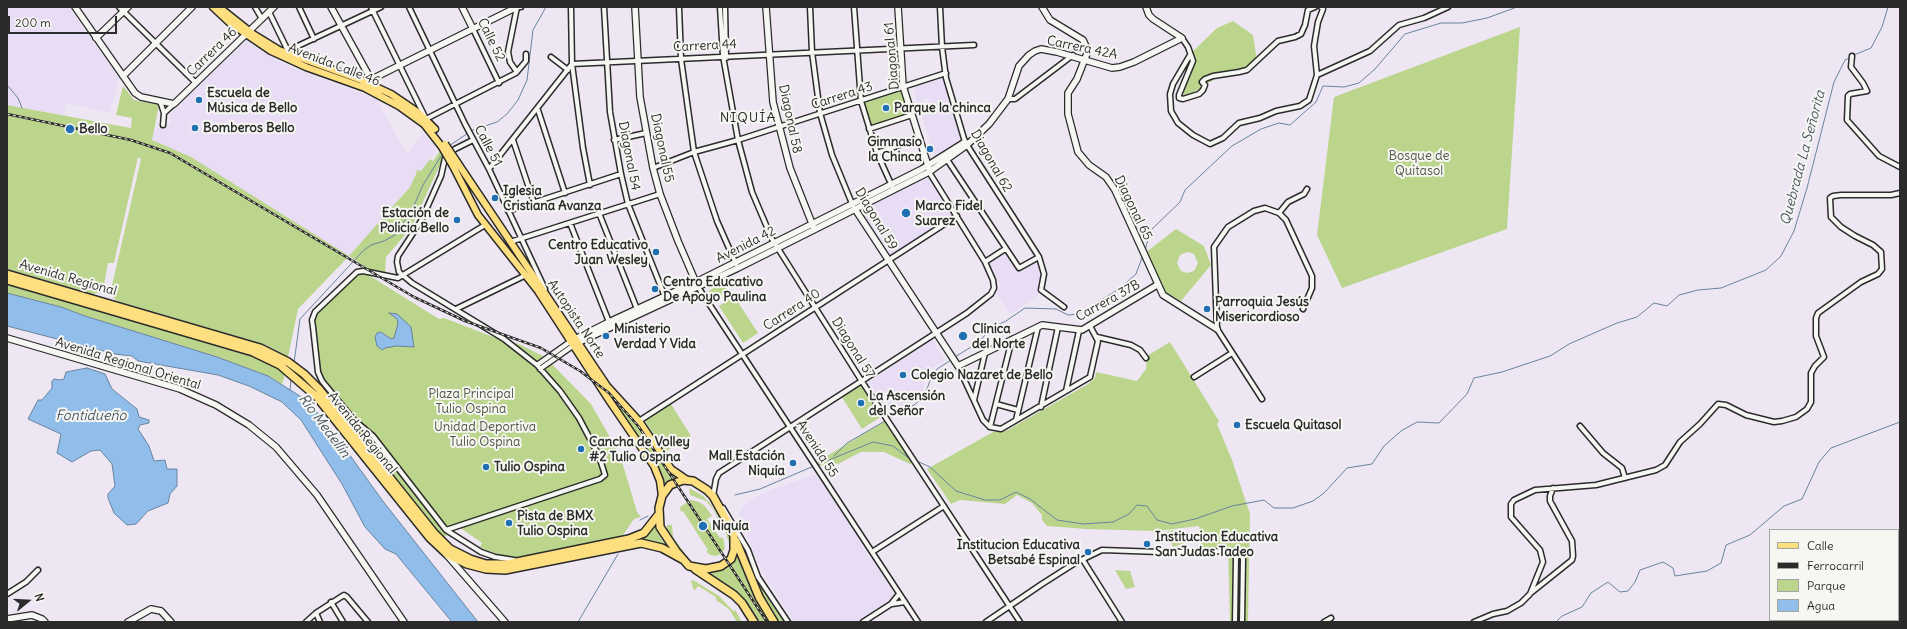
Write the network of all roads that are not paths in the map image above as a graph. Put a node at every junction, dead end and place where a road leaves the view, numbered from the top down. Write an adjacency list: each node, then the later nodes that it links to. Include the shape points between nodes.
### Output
1 (75, 7): 38 (street)
2 (192, 7): 41 (street)
3 (213, 7): 37 (main road, Avenida Calle 46)
4 (219, 7): 37 (main road, Avenida Calle 46)
5 (255, 7): 34 (street)
6 (274, 7): 33 (street, Carrera 46)
7 (299, 7): 40 (street)
8 (330, 7): 35 (street)
9 (381, 7): 31 (street)
10 (409, 7): 45 (street, Calle 51)
11 (462, 7): 36 (street, Calle 52)
12 (517, 7): 13 (street); 36 (street); 63 (street, via 508,52 510,62)
13 (521, 7)
14 (571, 7): 60 (street)
15 (604, 7): 59 (street, Diagonal 54)
16 (635, 7): 58 (street, Diagonal 55)
17 (679, 7): 56 (street)
18 (720, 7): 53 (street, Diagonal 57)
19 (725, 7): 53 (street, Diagonal 57)
20 (766, 7): 50 (street, Diagonal 58)
21 (810, 7): 47 (street, Diagonal 59)
22 (854, 7): 46 (street)
23 (898, 7): 44 (street, Diagonal 61)
24 (940, 7): 43 (street, Diagonal 62)
25 (1042, 7): 57 (street, via 1050,20 1083,40 1088,51)
26 (1146, 7): 39 (street, via 1153,19)
27 (1314, 7): 32 (street)
28 (1321, 7): 65 (street, via 1323,9 1314,46)
29 (1448, 7): 65 (street, via 1428,17 1399,25 1370,51)
30 (124, 8): 38 (street); 41 (street)
31 (372, 9): 35 (street); 61 (street)
32 (1306, 9): 52 (street, via 1306,25 1301,34 1278,41 1247,70 1209,77 1202,82 1205,85 1199,94 1179,98 1192,61)
33 (269, 12): 34 (street, Carrera 46); 48 (street)
34 (262, 19): 37 (street, Carrera 46)
35 (341, 26): 40 (street); 67 (street)
36 (473, 29): 45 (street); 69 (street, Calle 52)
37 (248, 33): 48 (main road, Avenida Calle 46); 68 (street, Carrera 46); 70 (main road, Avenida Calle 46, via 266,49 294,62)
38 (96, 38): 66 (street)
39 (1182, 38): 52 (street); 57 (street, Carrera 42A, via 1120,67 1112,68)
40 (314, 39): 48 (street)
41 (156, 43): 66 (street); 68 (street)
42 (974, 45): 43 (street, Carrera 44)
43 (942, 47): 44 (street, Carrera 44); 64 (street, Diagonal 62)
44 (901, 49): 46 (street, Carrera 44); 72 (street, Diagonal 61)
45 (430, 51): 61 (street); 78 (street, Calle 51)
46 (856, 51): 47 (street, Carrera 44); 76 (street)
47 (812, 52): 50 (street, Carrera 44); 81 (street, Diagonal 59)
48 (288, 53): 67 (main road, Avenida Calle 46)
49 (526, 54): 63 (street, via 526,61)
50 (768, 54): 53 (street, Carrera 44); 85 (street, Diagonal 58)
51 (1073, 55): 57 (street, Carrera 42A); 74 (street, via 1015,99); 74 (street, Carrera 42A, via 1041,49 1029,54 1019,66)
52 (1190, 55): 65 (street, via 1173,84 1170,107 1178,123 1210,144 1223,138 1239,123 1306,103 1311,97)
53 (725, 56): 56 (street, Carrera 44); 92 (street, Diagonal 57, via 730,104)
54 (1852, 56): 100 (street, via 1851,67 1867,91 1848,96 1847,120 1879,156)
55 (550, 57): 62 (street)
56 (681, 59): 58 (street, Carrera 44); 95 (street)
57 (1085, 59): 139 (street, Diagonal 65, via 1068,93 1068,114 1078,152 1089,165 1104,175 1114,190)
58 (638, 60): 59 (street, Carrera 44); 87 (street, Diagonal 55)
59 (606, 62): 60 (street, Carrera 44); 91 (street, Diagonal 54)
60 (572, 64): 62 (street); 105 (street)
61 (399, 66): 67 (street); 83 (street)
62 (568, 70): 79 (street)
63 (517, 72): 69 (street)
64 (946, 73): 72 (street, Carrera 43); 93 (street, Diagonal 62)
65 (1316, 75)
66 (123, 76): 75 (street, via 137,95)
67 (368, 81): 70 (street); 71 (main road, Avenida Calle 46)
68 (196, 83): 77 (street, Carrera 46)
69 (499, 84): 78 (street)
70 (359, 85): 73 (main road, Avenida Calle 46)
71 (374, 86): 73 (street); 83 (main road, Avenida Calle 46, via 391,94)
72 (903, 86): 76 (street, Carrera 43); 82 (street, Diagonal 61)
73 (379, 94): 94 (main road, Avenida Calle 46, via 422,121)
74 (1008, 100): 93 (street, Carrera 42A, via 989,124)
75 (160, 101): 77 (street); 80 (street)
76 (861, 101): 81 (street, Carrera 43); 86 (street)
77 (174, 104): 80 (street, Carrera 46)
78 (455, 105): 83 (street); 89 (street, Calle 51)
79 (538, 110): 90 (street); 108 (street)
80 (164, 112): 84 (street)
81 (820, 113): 85 (street, Carrera 43); 113 (street, Diagonal 59, via 832,155)
82 (912, 115): 86 (street); 88 (street, Diagonal 61)
83 (426, 119): 94 (main road, Avenida Calle 46)
84 (163, 125)
85 (778, 126): 92 (street, Carrera 43); 120 (street, Diagonal 58, via 790,168)
86 (869, 129): 96 (street)
87 (646, 133): 91 (street); 101 (street, Diagonal 55)
88 (920, 138): 96 (street); 99 (street, Diagonal 61)
89 (473, 140): 102 (street, Calle 51); 135 (street, via 455,149 445,158 441,176 421,221 398,258 398,268)
90 (513, 140): 102 (street); 111 (street)
91 (614, 140): 104 (street, Diagonal 54)
92 (738, 140): 95 (street, Carrera 43); 125 (street, Diagonal 57, via 752,192)
93 (968, 142): 97 (street, Avenida 42); 128 (street, Diagonal 62)
94 (444, 146): 98 (main road, bridge)
95 (694, 152): 101 (street, Carrera 43); 131 (street, via 717,221)
96 (877, 153): 106 (street)
97 (946, 157): 99 (street, Avenida 42); 103 (street, Avenida 42); 127 (street)
98 (455, 164): 121 (main road, Autopista Norte); 124 (main road, Autopista Norte)
99 (928, 166): 103 (street, Diagonal 61); 106 (street, Avenida 42)
100 (1900, 167)
101 (653, 168): 110 (street, Diagonal 55)
102 (489, 169): 115 (street, Calle 51)
103 (929, 172): 106 (street, Avenida 42); 118 (street)
104 (621, 174): 105 (street); 112 (street, Diagonal 54)
105 (590, 185): 108 (street)
106 (892, 187): 113 (street, Avenida 42); 114 (street, Avenida 42)
107 (1307, 189): 117 (street, via 1304,194 1288,202)
108 (565, 193): 111 (street)
109 (1900, 193): 181 (street, via 1841,195 1830,198 1831,217 1841,227 1873,244 1881,252 1882,269 1818,313 1817,342 1824,356 1811,373 1811,402 1807,409 1796,417 1774,422 1718,404 1680,442 1665,465)
110 (660, 194): 112 (street); 138 (street, Diagonal 55)
111 (534, 203): 115 (street)
112 (628, 204): 116 (street); 141 (street, Diagonal 54)
113 (852, 204): 114 (street, Diagonal 59); 120 (street, Avenida 42)
114 (855, 210): 122 (street, Avenida 42); 129 (street, Diagonal 59)
115 (508, 211): 123 (street, Calle 51)
116 (599, 213): 119 (street); 144 (street)
117 (1279, 213): 145 (street, via 1286,220 1312,276 1312,288); 151 (street, via 1265,208 1254,211 1228,227 1216,243)
118 (956, 216): 129 (street, Carrera 40); 130 (street)
119 (570, 223): 123 (street); 147 (street)
120 (812, 224): 122 (street, Diagonal 58); 125 (street, Avenida 42)
121 (485, 225): 132 (street); 134 (main road, Autopista Norte)
122 (815, 230): 126 (street, Avenida 42)
123 (522, 238): 124 (street); 140 (street, Calle 51)
124 (509, 242): 140 (main road, Autopista Norte)
125 (774, 243): 126 (street, Diagonal 57); 131 (street, Avenida 42)
126 (778, 249): 131 (street, Avenida 42); 142 (street, Diagonal 57)
127 (1005, 249): 128 (street, via 1019,268); 130 (street)
128 (1039, 257): 143 (street, Diagonal 62, via 1044,274 1041,289)
129 (888, 260): 142 (street, Carrera 40); 152 (street, Diagonal 59)
130 (985, 262): 152 (street, via 993,280 994,288 991,294 967,314)
131 (736, 265): 138 (street, Avenida 42)
132 (416, 269): 135 (street); 137 (street)
133 (7, 274): 164 (highway, Avenida Regional, via 254,346 267,351)
134 (526, 275): 146 (street); 157 (main road, Autopista Norte)
135 (404, 276): 137 (street); 188 (street, via 396,279 363,271 357,272 315,312 312,320 318,372 322,381 354,420 373,436)
136 (7, 280): 164 (highway, Avenida Regional, via 253,352)
137 (412, 283): 146 (street)
138 (697, 285): 141 (street, Avenida 42); 160 (street, Avenida 55)
139 (1157, 285): 149 (street, Carrera 37B); 151 (street, Diagonal 65, via 1165,296)
140 (547, 296): 157 (main road, Autopista Norte)
141 (666, 299): 144 (street, Avenida 42); 157 (street, Avenida 42)
142 (816, 307): 160 (street, Carrera 40); 167 (street, Diagonal 57)
143 (1064, 307)
144 (637, 309): 147 (street, Avenida 42)
145 (1303, 309)
146 (456, 310): 163 (street, via 504,339)
147 (609, 322): 157 (street, Avenida 42)
148 (1038, 326): 150 (street, Carrera 37B, via 1046,324); 156 (street, Carrera 37B); 173 (street)
149 (1090, 326): 153 (street, Carrera 37B); 154 (street)
150 (1058, 327): 153 (street, Carrera 37B); 172 (street)
151 (1216, 329): 159 (street)
152 (938, 331): 162 (street, Diagonal 59); 167 (street)
153 (1079, 331): 168 (street)
154 (1097, 337): 161 (street, via 1131,345 1140,350); 168 (street, via 1090,377)
155 (7, 338): 215 (street, Avenida Regional Oriental, via 180,390 216,405 258,432 288,459 317,495)
156 (1012, 339): 158 (street, Carrera 37B); 171 (street)
157 (575, 342): 163 (street, Avenida 42); 165 (street, Avenida 42); 175 (main road, Autopista Norte, via 609,389); 180 (main road, Autopista Norte, via 608,400)
158 (985, 352): 162 (street, Carrera 37B); 170 (street)
159 (1232, 353): 166 (street); 169 (street)
160 (743, 354): 175 (street, Carrera 40); 176 (street, Avenida 55)
161 (1146, 358)
162 (954, 361): 170 (street, Diagonal 59)
163 (537, 365): 165 (street)
164 (287, 366): 190 (highway, Avenida Regional, via 317,397); 193 (highway, Avenida Regional, via 299,370 319,389 434,533 450,549 486,564)
165 (540, 369): 188 (street, via 560,391 582,423 603,464 604,477)
166 (1194, 377)
167 (861, 380): 176 (street); 186 (street, Diagonal 57)
168 (1066, 392): 172 (street)
169 (1262, 399)
170 (974, 400): 178 (street, Diagonal 59, via 983,420)
171 (996, 404): 173 (street); 178 (street)
172 (1041, 407): 174 (street)
173 (1018, 410): 174 (street)
174 (1016, 420): 178 (street, via 1001,428)
175 (639, 421): 179 (main road, Autopista Norte)
176 (790, 426): 185 (street, via 719,473 715,481); 192 (street, Avenida 55)
177 (1580, 426): 181 (street, via 1603,453 1622,468)
178 (990, 427)
179 (651, 439): 180 (main road); 182 (main road, Autopista Norte, via 671,469)
180 (641, 446): 184 (main road, Autopista Norte, via 659,476)
181 (1625, 478): 183 (street, via 1596,485)
182 (687, 480): 184 (highway, via 670,485); 185 (highway, via 702,486)
183 (1553, 488): 200 (street, via 1550,501 1572,541 1573,556 1572,560); 200 (street, via 1535,490 1522,495 1511,504 1511,517 1544,558)
184 (662, 496): 187 (highway)
185 (715, 499): 189 (highway); 219 (street, via 729,516 748,550 758,578)
186 (944, 506): 192 (street); 204 (street, Diagonal 57)
187 (659, 514): 193 (highway, Avenida Regional, via 644,533 633,538); 194 (highway, via 662,532)
188 (446, 530): 193 (street, via 475,549 495,557 508,560)
189 (734, 536): 196 (highway, via 734,550 727,563 706,569); 218 (highway, via 754,588)
190 (440, 547): 194 (highway, Avenida Regional, via 467,564 496,570 641,543 662,548); 216 (street)
191 (1231, 551): 195 (street, via 1102,550); 225 (street, via 1236,558); 226 (street, via 1240,552 1243,559)
192 (872, 552): 199 (street, Avenida 55)
193 (536, 559)
194 (682, 559): 196 (highway)
195 (1084, 560): 204 (street); 224 (street)
196 (689, 566): 217 (highway, via 734,595)
197 (38, 570): 198 (street, via 26,582)
198 (7, 594)
199 (899, 594): 202 (street, Avenida 55); 203 (street)
200 (1530, 594): 228 (street, via 1507,611)
201 (331, 602): 205 (street); 213 (street); 214 (street, via 341,596 347,597)
202 (904, 602): 203 (street); 221 (street, Avenida 55)
203 (891, 604): 220 (street)
204 (1010, 606): 222 (street); 223 (street, Diagonal 57)
205 (316, 613): 211 (street); 212 (street)
206 (1331, 618): 227 (street)
207 (7, 619): 208 (street, via 32,615)
208 (45, 622)
209 (128, 622): 210 (street, via 151,609 161,611)
210 (170, 622)
211 (306, 622)
212 (320, 622)
213 (343, 622)
214 (368, 622)
215 (404, 622)
216 (505, 622)
217 (754, 622)
218 (774, 622)
219 (788, 622)
220 (863, 622)
221 (918, 622)
222 (986, 622)
223 (1020, 622)
224 (1122, 622)
225 (1235, 622)
226 (1242, 622)
227 (1324, 622)
228 (1474, 622)

